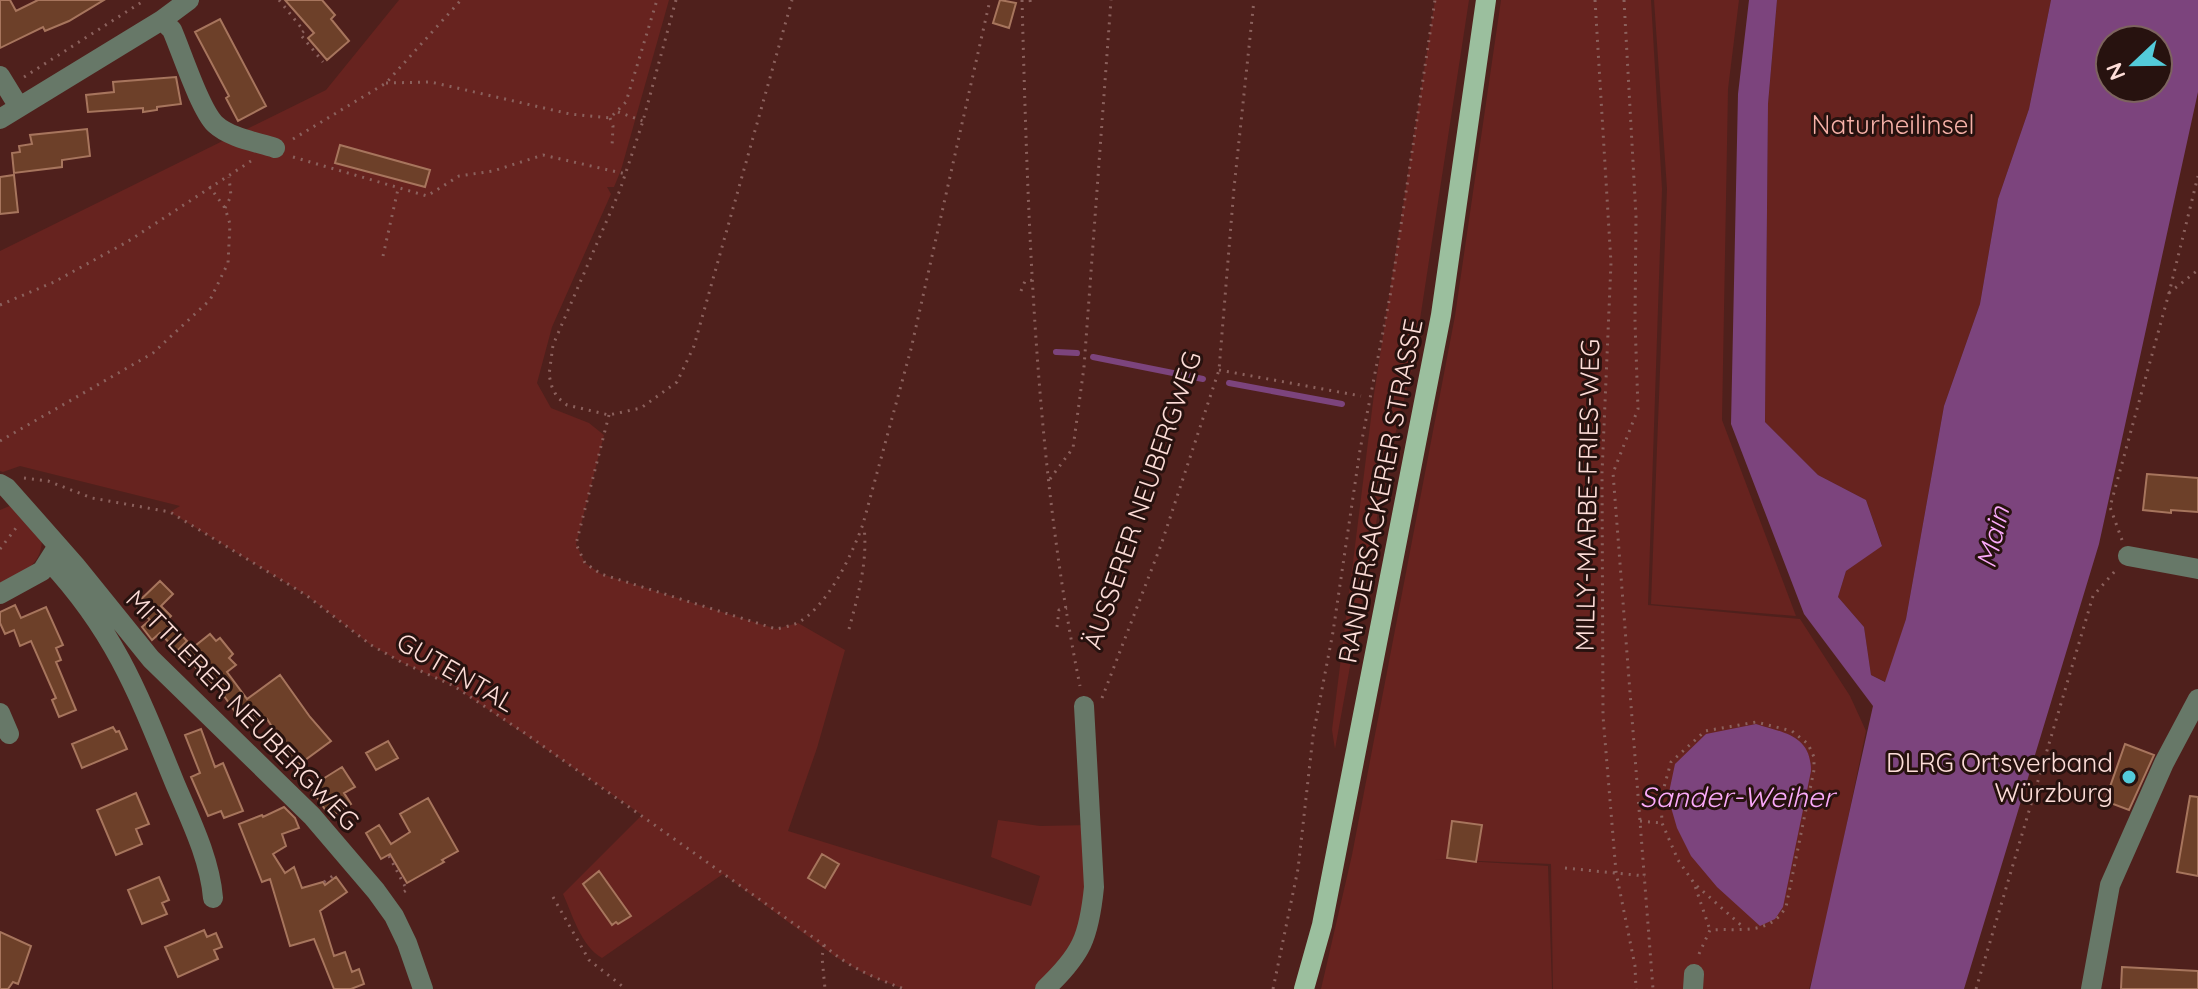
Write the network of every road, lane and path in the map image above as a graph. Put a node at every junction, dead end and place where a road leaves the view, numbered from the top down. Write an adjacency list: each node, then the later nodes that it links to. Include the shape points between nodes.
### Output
1 (145, 0): 20 (path)
2 (189, 0): 18 (street)
3 (279, 0): 19 (path)
4 (461, 0): 21 (path)
5 (657, 0): 23 (path, via 626,102)
6 (676, 0): 26 (path)
7 (792, 0): 43 (path, via 694,346 677,382 641,408)
8 (990, 0): 48 (path, via 911,349)
9 (1022, 0): 37 (path)
10 (1030, 0): 17 (path)
11 (1111, 0): 45 (path, via 1084,367 1073,448)
12 (1254, 0): 41 (path, ÄUSSERER NEUBERGWEG)
13 (1435, 0): 82 (path, via 1391,291 1313,736 1298,869)
14 (1486, 0): 83 (main road, RANDERSACKERER STRASSE, via 1441,315 1322,925)
15 (1595, 0): 65 (path, MILLY-MARBE-FRIES-WEG, via 1611,263 1602,473 1603,716)
16 (1624, 0): 61 (path, via 1636,216 1638,409 1613,473)
17 (1031, 6)
18 (162, 20): 22 (street); 28 (street, via 172,30 215,124)
19 (323, 62)
20 (3, 82): 22 (street)
21 (386, 83): 24 (path, via 431,82); 28 (path)
22 (19, 107): 25 (street)
23 (618, 112): 24 (path); 26 (path)
24 (610, 118): 27 (path)
25 (0, 119)
26 (643, 121): 29 (path)
27 (612, 147)
28 (275, 148): 31 (path); 33 (path, via 301,161)
29 (626, 174): 33 (path, via 543,155 459,176 427,196); 43 (path, via 560,327 549,375 557,397 567,405)
30 (2198, 176): 39 (path)
31 (229, 177): 32 (path); 34 (path, via 231,196)
32 (209, 186): 34 (path); 40 (path, via 127,242)
33 (398, 189): 35 (path)
34 (225, 208): 44 (path, via 230,224 228,263 210,300 153,353)
35 (383, 256)
36 (2198, 270): 39 (path)
37 (1034, 280): 38 (path, via 1025,281); 45 (path)
38 (1021, 291)
39 (2169, 293): 51 (path, via 2110,507)
40 (0, 305)
41 (1219, 370): 42 (path); 58 (path, ÄUSSERER NEUBERGWEG, via 1103,697)
42 (1361, 396)
43 (609, 415): 48 (path, via 576,544 585,563 601,574 776,629 798,623 830,591)
44 (0, 441)
45 (1050, 479): 54 (path)
46 (4, 486): 47 (street, MITTLERER NEUBERGWEG); 75 (path, GUTENTAL, via 19,478 48,481 92,498 170,512 306,595 371,645 454,686)
47 (28, 512): 49 (path); 50 (street, MITTLERER NEUBERGWEG)
48 (863, 524): 56 (path, via 866,547)
49 (0, 549)
50 (54, 554): 53 (street, via 31,579); 72 (street, MITTLERER NEUBERGWEG, via 127,668 201,849); 77 (street, MITTLERER NEUBERGWEG, via 151,659 301,806 376,891 394,916)
51 (2128, 556): 52 (street); 86 (path, via 2093,596)
52 (2198, 569)
53 (0, 594)
54 (1067, 608): 55 (path, via 1059,610); 58 (path)
55 (1057, 627)
56 (849, 629)
57 (2198, 699): 87 (street, via 2110,885)
58 (1084, 706): 81 (street, via 1091,913 1078,954)
59 (0, 713): 60 (street)
60 (9, 734)
61 (1640, 821): 62 (path); 67 (path)
62 (1662, 823): 69 (path); 73 (path, via 1661,798 1671,762 1705,731 1756,722 1792,731 1808,744 1814,770 1786,907 1777,921)
63 (389, 856): 70 (path)
64 (1565, 868): 65 (path)
65 (1616, 872): 67 (path); 84 (path, MILLY-MARBE-FRIES-WEG)
66 (332, 876): 68 (path)
67 (1646, 876): 85 (path)
68 (324, 882)
69 (1694, 883): 73 (path); 74 (path)
70 (405, 887)
71 (553, 897): 78 (path, via 589,960)
72 (213, 898)
73 (1744, 928): 74 (path)
74 (1710, 930): 76 (path)
75 (824, 945): 79 (path); 80 (path, GUTENTAL, via 867,975)
76 (1694, 981)
77 (423, 989)
78 (626, 989)
79 (825, 989)
80 (904, 989)
81 (1045, 989)
82 (1273, 989)
83 (1304, 989)
84 (1636, 989)
85 (1653, 989)
86 (1976, 989)
87 (2091, 989)

